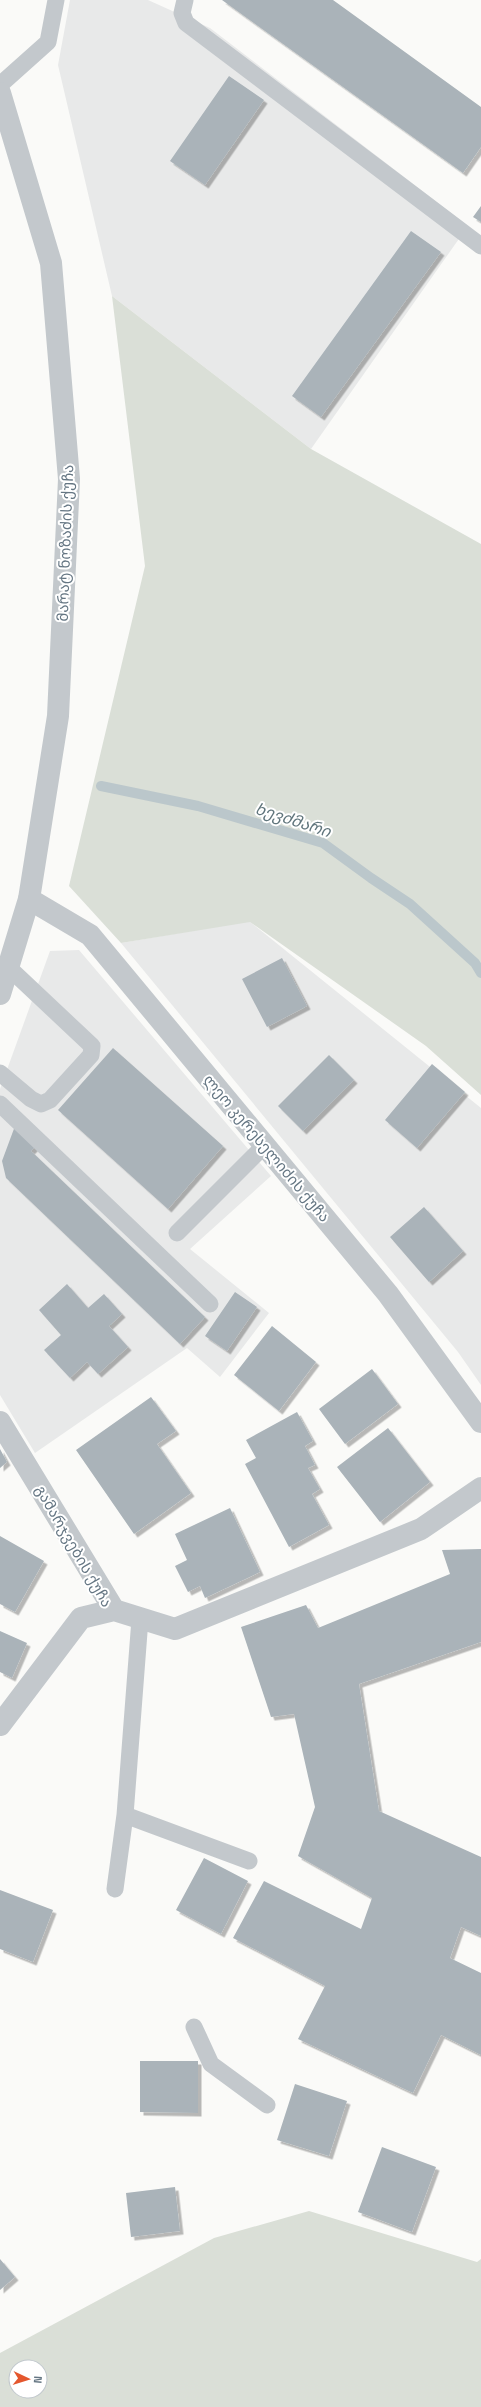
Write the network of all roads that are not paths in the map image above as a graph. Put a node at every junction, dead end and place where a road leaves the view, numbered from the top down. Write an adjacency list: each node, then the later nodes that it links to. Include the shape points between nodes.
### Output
1 (56, 0): 3 (lane, via 48,42)
2 (185, 0): 5 (lane, via 182,14 186,23)
3 (0, 85)
4 (0, 93): 6 (street, მარატ ნოზაძის ქუჩა, via 51,263 69,479 58,716)
5 (481, 246)
6 (29, 899): 7 (street, მარატ ნოზაძის ქუჩა); 11 (street, ლეო კერესელიძის ქუჩა, via 90,935)
7 (8, 966): 8 (street, მარატ ნოზაძის ქუჩა); 9 (lane, via 92,1046 91,1055 50,1100 41,1104 31,1099)
8 (0, 994)
9 (0, 1073)
10 (0, 1104): 13 (lane)
11 (265, 1145): 12 (lane); 15 (street, ლეო კერესელიძის ქუჩა, via 388,1294)
12 (178, 1233)
13 (210, 1304)
14 (0, 1422): 17 (street, გამარჯვების ქუჩა)
15 (481, 1422)
16 (481, 1488): 18 (street, via 421,1529 176,1629)
17 (114, 1610): 18 (street); 19 (street, გამარჯვების ქუჩა, via 81,1618)
18 (140, 1619): 20 (lane)
19 (0, 1725)
20 (125, 1815): 21 (lane); 22 (lane)
21 (249, 1860)
22 (115, 1889)
23 (194, 2027): 24 (lane, via 211,2064)
24 (267, 2105)

